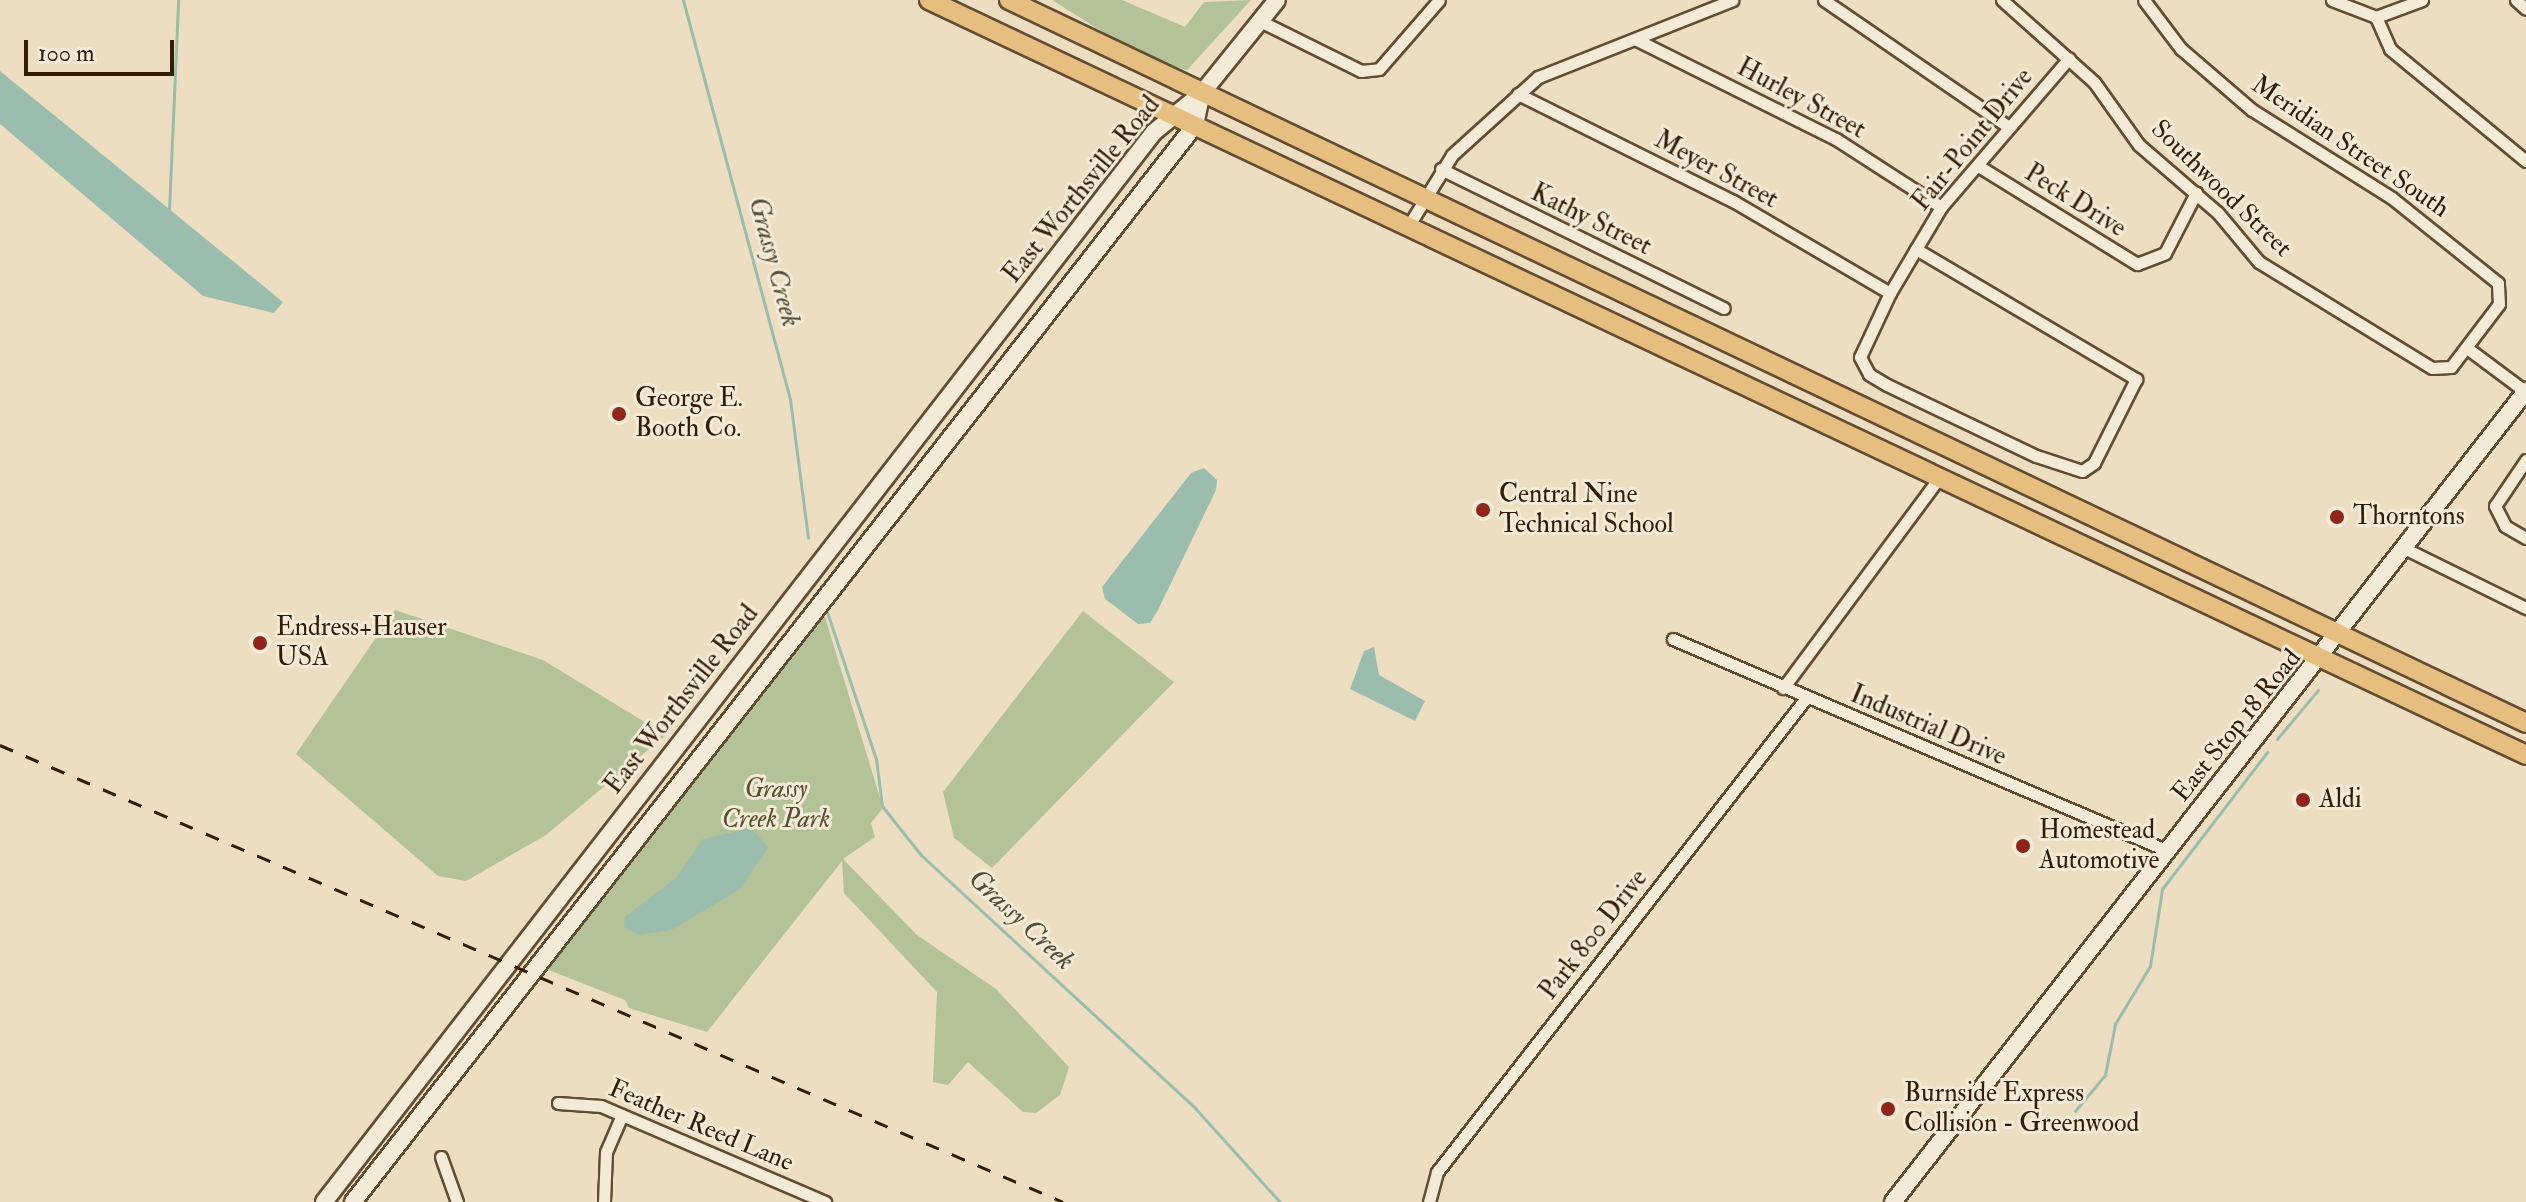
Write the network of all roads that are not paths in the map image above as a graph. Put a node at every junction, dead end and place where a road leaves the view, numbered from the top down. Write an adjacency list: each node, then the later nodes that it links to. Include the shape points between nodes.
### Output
1 (929, 0): 19 (main road)
2 (1009, 0): 17 (main road)
3 (1277, 0): 14 (main road)
4 (1439, 0): 14 (street, via 1379,69 1361,71)
5 (1732, 0): 15 (street)
6 (1824, 0): 21 (street)
7 (2002, 0): 16 (street, Southwood Street)
8 (2144, 0): 32 (street, Meridian Street South, via 2181,49 2252,110 2392,198 2501,292)
9 (2332, 0): 13 (street)
10 (2422, 0): 13 (street)
11 (2516, 0): 12 (street)
12 (2526, 9)
13 (2376, 17): 22 (street, via 2390,49)
14 (1258, 20): 17 (main road)
15 (1635, 39): 18 (street, via 1561,66); 27 (street, Hurley Street, via 1836,139)
16 (2069, 58): 21 (street, Fair-Point Drive); 25 (street, Southwood Street, via 2139,145)
17 (1202, 93): 19 (main road, East Worthsville Road); 20 (main road, East Worthsville Road); 26 (main road)
18 (1518, 94): 24 (street); 30 (street, Meyer Street, via 1733,201)
19 (1170, 113): 20 (main road); 50 (main road, East Worthsville Road)
20 (1195, 125): 28 (main road); 51 (main road, East Worthsville Road)
21 (2009, 127): 23 (street, Fair-Point Drive)
22 (2526, 161)
23 (1980, 167): 25 (street, Peck Drive, via 2126,258 2150,262 2165,253); 27 (street, Fair-Point Drive)
24 (1441, 169): 26 (street); 31 (street, Kathy Street)
25 (2196, 193): 32 (street, Southwood Street, via 2275,273 2443,370)
26 (1424, 198): 28 (street); 39 (main road)
27 (1941, 207): 29 (street, Fair-Point Drive)
28 (1409, 225): 35 (main road)
29 (1916, 249): 30 (street, Fair-Point Drive); 30 (street, via 2136,379 2094,463 2082,471 2065,468 1869,374 1860,357)
30 (1890, 293)
31 (1724, 308)
32 (2467, 348): 33 (street)
33 (2526, 392): 37 (main road, East Stop 18 Road)
34 (2526, 460): 36 (street, via 2496,500 2496,513)
35 (1939, 478): 41 (main road); 42 (street)
36 (2526, 538)
37 (2406, 549): 38 (street); 39 (main road, East Stop 18 Road)
38 (2526, 608)
39 (2342, 633): 41 (main road, East Stop 18 Road); 44 (main road)
40 (1673, 639): 42 (street, Industrial Drive)
41 (2322, 658): 45 (main road); 46 (main road, East Stop 18 Road)
42 (1783, 688): 43 (street, Industrial Drive)
43 (1806, 698): 46 (street, Industrial Drive); 55 (street, Park 800 Drive, via 1437,1172)
44 (2526, 723)
45 (2526, 755)
46 (2168, 851): 56 (main road, East Stop 18 Road)
47 (558, 1103): 48 (street, Feather Reed Lane)
48 (622, 1115): 53 (street, via 605,1159); 54 (street, Feather Reed Lane)
49 (441, 1157): 52 (street)
50 (324, 1202)
51 (353, 1202)
52 (457, 1202)
53 (604, 1202)
54 (825, 1202)
55 (1429, 1202)
56 (1893, 1202)

